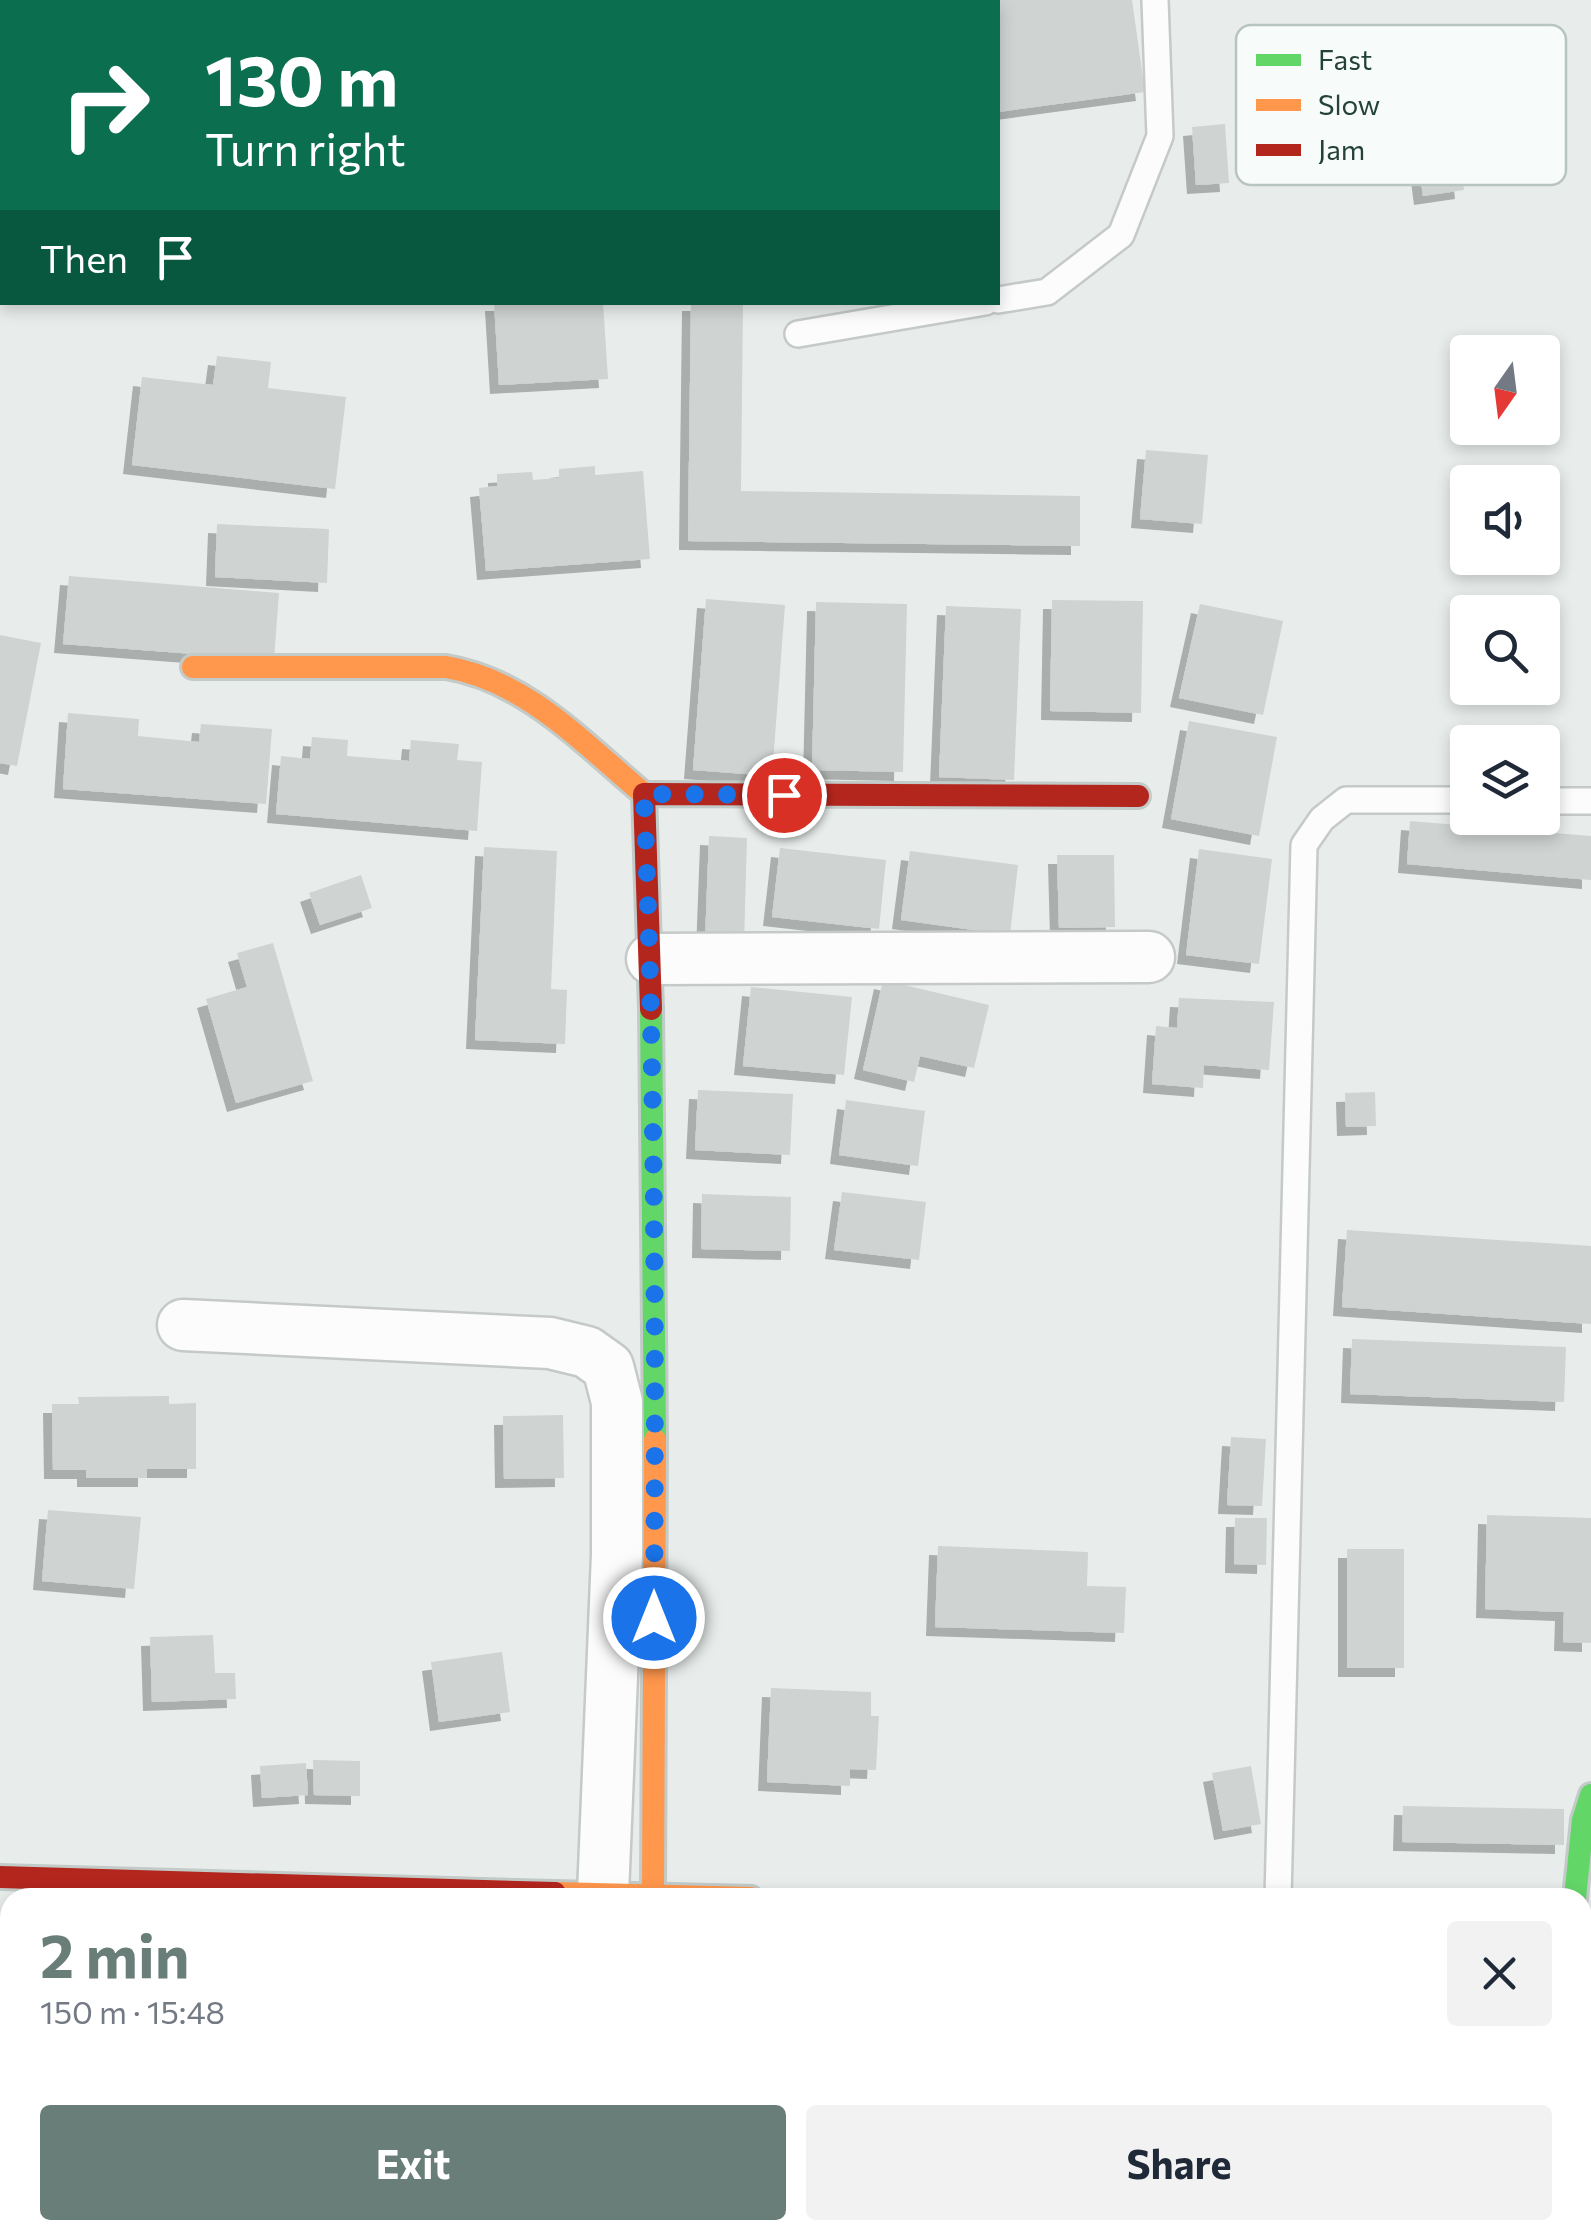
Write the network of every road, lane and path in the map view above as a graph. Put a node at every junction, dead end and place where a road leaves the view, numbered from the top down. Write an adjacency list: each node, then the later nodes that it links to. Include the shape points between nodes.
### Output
1 (1155, 0): 2 (lane, via 1160,136 1121,234 1047,292)
2 (1000, 300)
3 (968, 305): 4 (lane)
4 (798, 334)
5 (193, 667): 6 (street, via 476,672 539,708)
6 (644, 794): 7 (street); 12 (street)
7 (1138, 796)
8 (1450, 800): 19 (lane, via 1346,800 1304,846)
9 (1560, 801): 10 (lane)
10 (1591, 801)
11 (1148, 957): 12 (street)
12 (652, 959): 18 (street)
13 (183, 1326): 17 (street, via 550,1343 587,1352 608,1368 617,1402 617,1555)
14 (1591, 1794): 20 (street)
15 (0, 1877): 16 (street)
16 (309, 1888)
17 (603, 1888)
18 (653, 1888)
19 (1278, 1888)
20 (1577, 1888)

